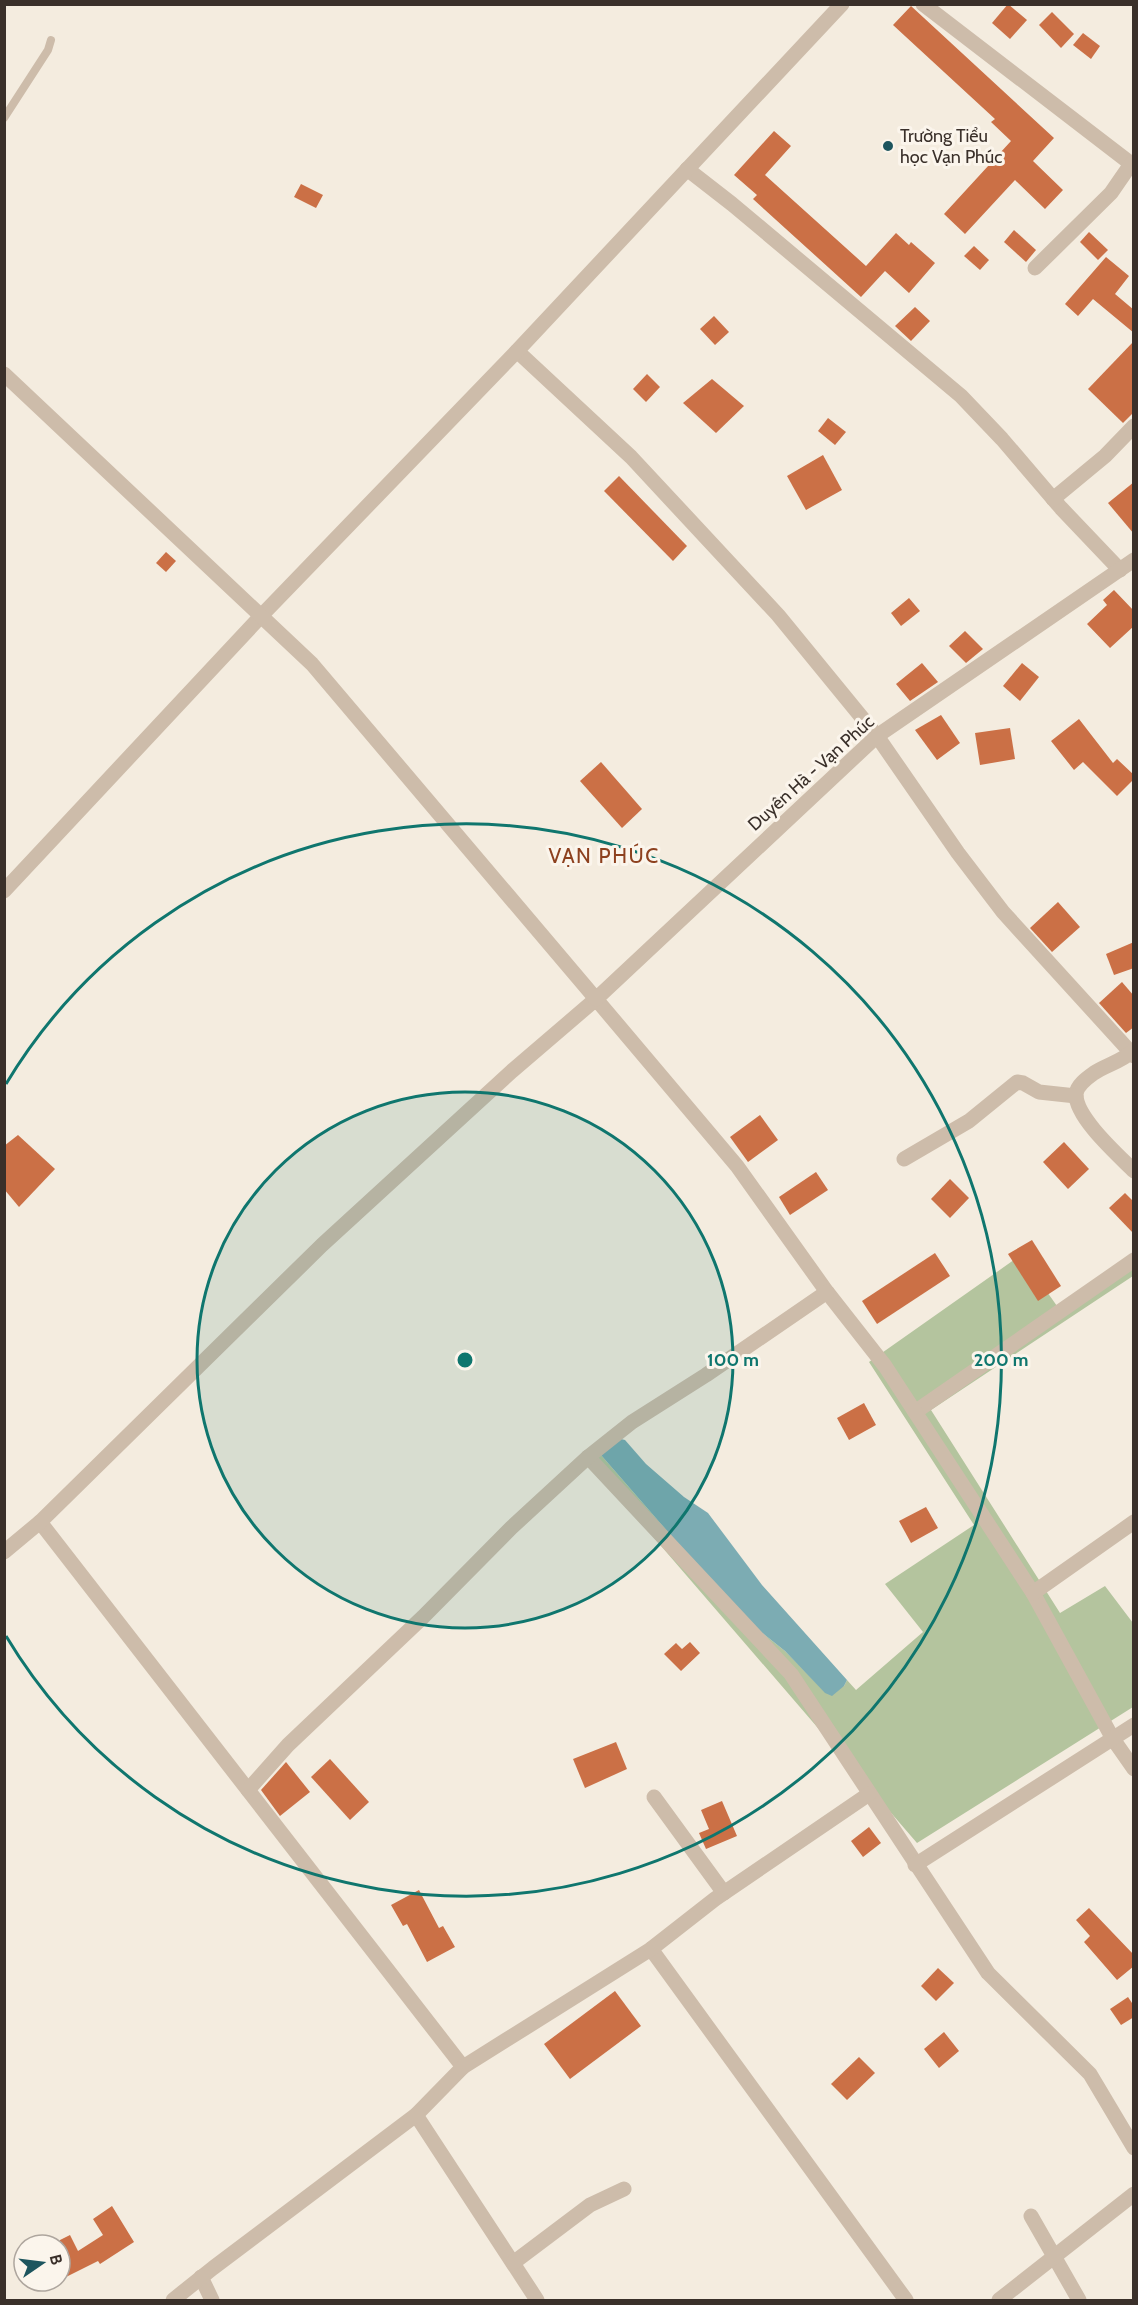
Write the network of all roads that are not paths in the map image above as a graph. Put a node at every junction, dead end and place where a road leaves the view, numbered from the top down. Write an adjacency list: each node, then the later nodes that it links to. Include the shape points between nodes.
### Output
1 (842, 4): 6 (street)
2 (922, 4): 5 (street)
3 (51, 40): 4 (lane)
4 (4, 118)
5 (1132, 165): 7 (street, via 1111,193)
6 (687, 169): 8 (street); 11 (street, via 961,396)
7 (1035, 268)
8 (517, 351): 14 (street); 15 (street, via 631,457 778,615)
9 (4, 374): 14 (street)
10 (1134, 426): 11 (street)
11 (1053, 499): 13 (street)
12 (1134, 561): 13 (street, Duyên Hà - Vạn Phúc)
13 (1120, 570): 15 (street, Duyên Hà - Vạn Phúc)
14 (262, 615): 16 (street); 17 (street, via 312,664)
15 (877, 736): 17 (street, Duyên Hà - Vạn Phúc); 18 (street, via 1003,912)
16 (4, 891)
17 (596, 999): 23 (street, via 736,1166); 26 (street, Duyên Hà - Vạn Phúc, via 322,1245)
18 (1132, 1053): 19 (street, via 1093,1074 1078,1088)
19 (1076, 1096): 20 (street, via 1039,1092 1017,1082 969,1120); 21 (street, via 1098,1135)
20 (904, 1159)
21 (1134, 1171)
22 (1134, 1260): 24 (street)
23 (827, 1292): 24 (street, via 885,1366); 25 (street, via 632,1422)
24 (915, 1412): 29 (street)
25 (588, 1457): 33 (street, via 288,1745); 34 (street, via 791,1674)
26 (40, 1522): 28 (street, Duyên Hà - Vạn Phúc); 33 (street)
27 (1134, 1522): 29 (street)
28 (4, 1552)
29 (1033, 1593): 31 (street)
30 (1134, 1725): 31 (street)
31 (1113, 1739): 32 (street); 36 (street)
32 (1134, 1769)
33 (248, 1790): 39 (street)
34 (869, 1794): 36 (street); 37 (street)
35 (654, 1797): 37 (street)
36 (915, 1865): 41 (street, via 988,1973 1090,2074)
37 (724, 1893): 38 (street)
38 (651, 1949): 39 (street); 51 (street)
39 (463, 2067): 40 (street)
40 (416, 2115): 46 (street); 47 (street)
41 (1134, 2148)
42 (624, 2189): 46 (street, via 590,2205)
43 (1134, 2194): 45 (street)
44 (1032, 2216): 45 (street)
45 (1054, 2257): 52 (street); 53 (street)
46 (513, 2263): 50 (street)
47 (201, 2277): 48 (street); 49 (street)
48 (173, 2301)
49 (212, 2301)
50 (537, 2301)
51 (906, 2301)
52 (999, 2301)
53 (1079, 2301)

